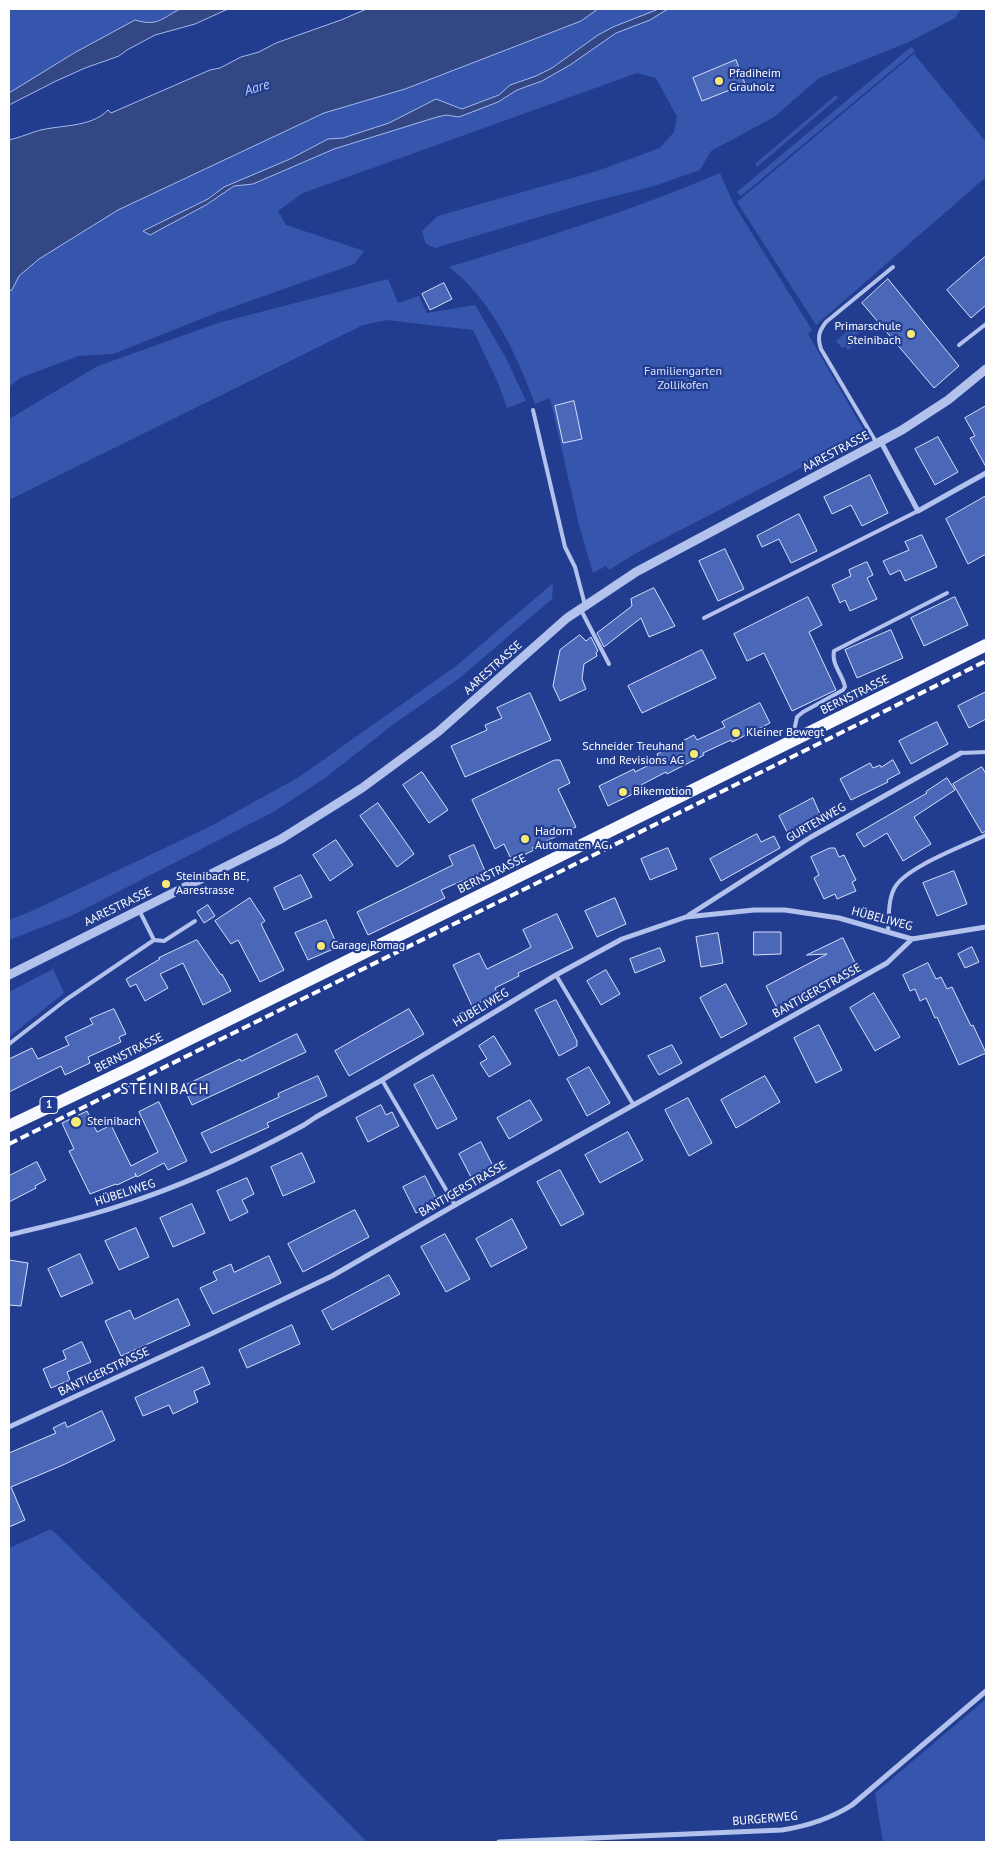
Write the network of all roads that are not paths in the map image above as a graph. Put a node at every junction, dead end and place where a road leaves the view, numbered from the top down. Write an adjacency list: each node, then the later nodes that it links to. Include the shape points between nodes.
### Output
1 (893, 267): 6 (lane, via 826,322 818,338 821,349)
2 (986, 324): 3 (lane)
3 (959, 345)
4 (986, 369): 6 (street, AARESTRASSE, via 948,400)
5 (532, 410): 10 (lane)
6 (879, 443): 8 (street); 10 (street, AARESTRASSE, via 636,572)
7 (986, 473): 8 (street)
8 (918, 511): 11 (lane)
9 (946, 593): 14 (lane, via 834,651 845,688 803,712 798,717)
10 (583, 606): 13 (lane); 18 (street, AARESTRASSE, via 438,732 362,788 281,839)
11 (704, 618)
12 (986, 645): 14 (main road, BERNSTRASSE / 1)
13 (609, 664)
14 (792, 741): 30 (main road, BERNSTRASSE / 1)
15 (986, 752): 16 (lane)
16 (961, 754): 19 (street, GURTENWEG, via 811,837)
17 (986, 835): 22 (lane, via 899,880 891,896)
18 (139, 910): 24 (lane); 25 (street, AARESTRASSE)
19 (686, 917): 22 (street, HÜBELIWEG, via 785,910 839,918); 26 (street, HÜBELIWEG, via 622,939)
20 (194, 921): 24 (lane, via 164,941)
21 (986, 927): 23 (street, HÜBELIWEG)
22 (888, 931): 23 (street, HÜBELIWEG)
23 (912, 938): 29 (street, BANTIGERSTRASSE, via 887,962)
24 (154, 940): 27 (lane, via 67,999)
25 (9, 975)
26 (556, 975): 28 (street, HÜBELIWEG); 29 (lane)
27 (9, 1044)
28 (382, 1080): 31 (lane); 32 (street, HÜBELIWEG, via 283,1136 163,1191)
29 (633, 1104): 31 (street, BANTIGERSTRASSE)
30 (9, 1126)
31 (455, 1205): 33 (street, BANTIGERSTRASSE, via 308,1289)
32 (9, 1235)
33 (9, 1427)
34 (986, 1691): 35 (street, BURGERWEG, via 852,1805 811,1825 782,1830)
35 (499, 1842)

